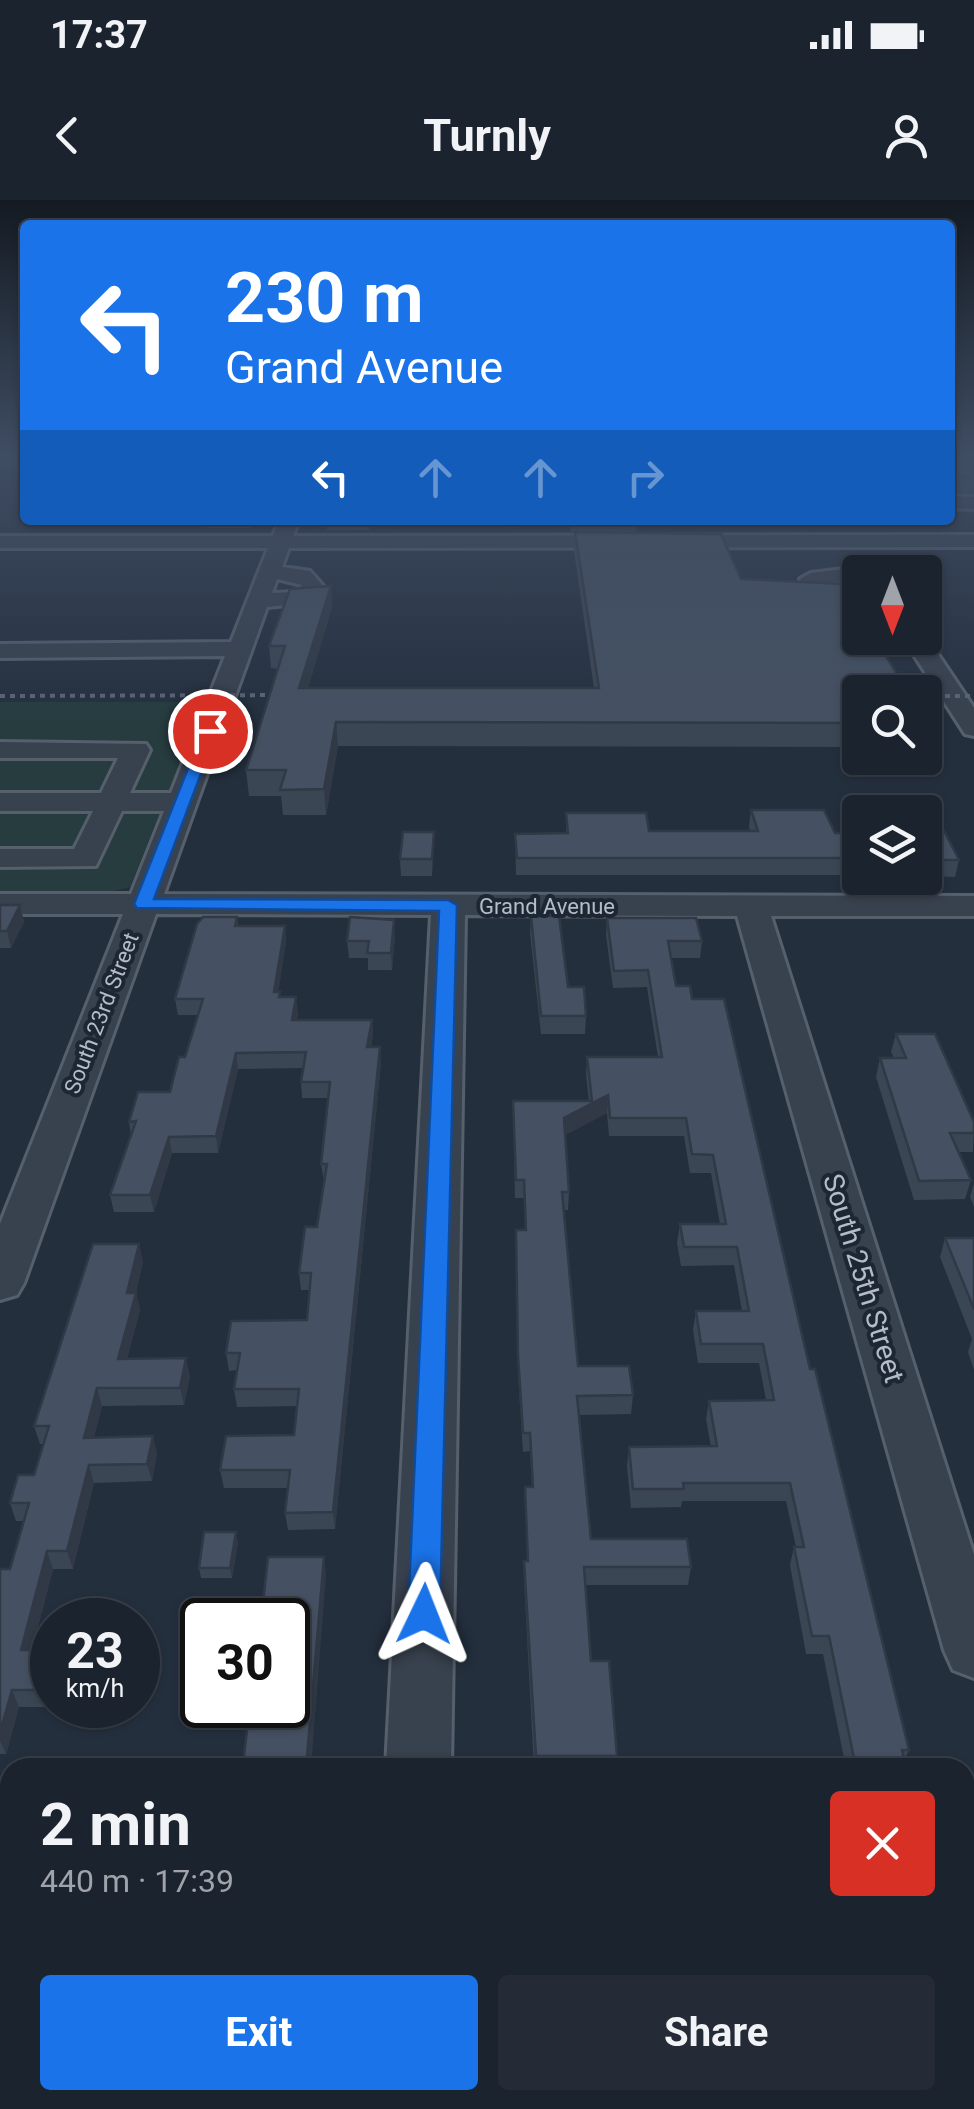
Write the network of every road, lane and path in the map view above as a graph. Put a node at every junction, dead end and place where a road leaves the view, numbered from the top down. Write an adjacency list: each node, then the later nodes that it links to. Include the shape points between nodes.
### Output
1 (61, 543): 3 (street)
2 (529, 543): 3 (street)
3 (274, 559): 6 (street, South 23rd Street)
4 (842, 575): 5 (street, via 811,579 819,588)
5 (842, 591)
6 (240, 650): 7 (street); 13 (street, South 23rd Street)
7 (0, 652)
8 (926, 655): 9 (street)
9 (974, 728)
10 (0, 750): 12 (street, via 136,750)
11 (0, 802): 12 (street)
12 (112, 802): 13 (street); 14 (street, via 86,859)
13 (183, 802): 16 (street, South 23rd Street)
14 (0, 858)
15 (0, 904): 16 (street, Grand Avenue)
16 (143, 904): 17 (street, Grand Avenue); 20 (street, South 23rd Street)
17 (448, 905): 18 (street, Grand Avenue); 22 (street)
18 (751, 906): 19 (street, Grand Avenue); 21 (street, South 25th Street)
19 (974, 906)
20 (0, 1282)
21 (974, 1650)
22 (418, 1758)

